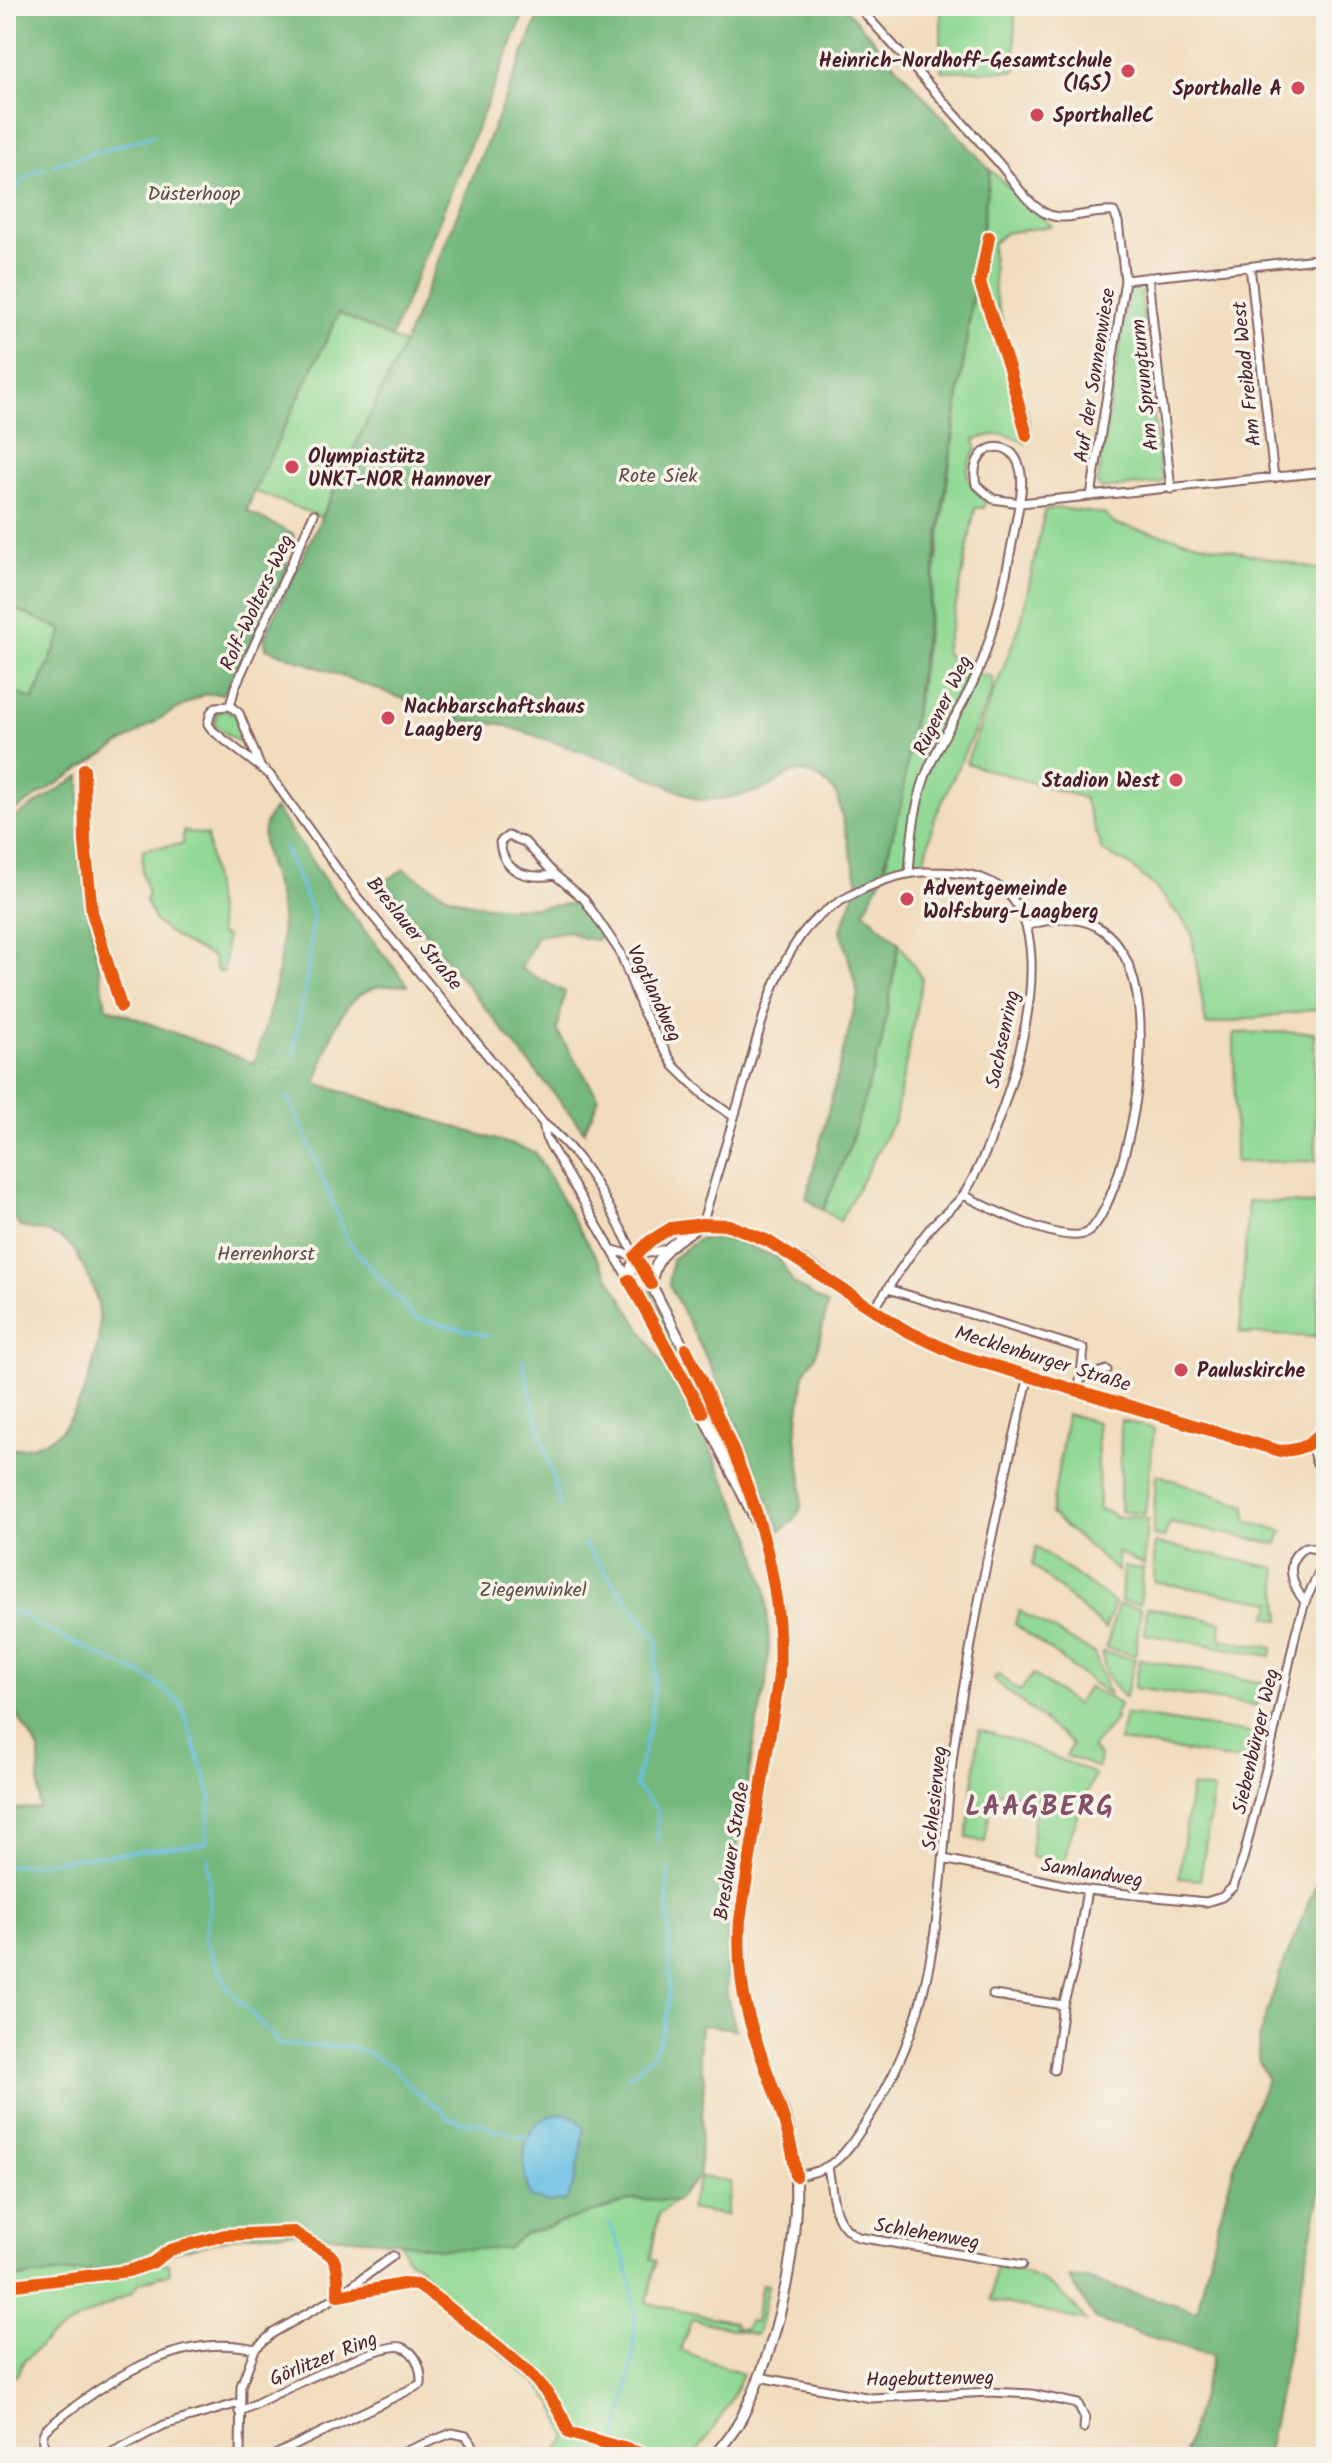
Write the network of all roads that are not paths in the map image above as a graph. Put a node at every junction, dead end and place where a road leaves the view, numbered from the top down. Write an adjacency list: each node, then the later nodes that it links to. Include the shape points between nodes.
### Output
1 (858, 6): 5 (street, Auf der Sonnenwiese, via 1029,201 1057,216 1114,212)
2 (1326, 258): 3 (street)
3 (1250, 266): 4 (street); 7 (street, Am Freibad West)
4 (1148, 277): 5 (street); 8 (street, Am Sprungturm)
5 (1125, 280): 9 (street, Auf der Sonnenwiese)
6 (1326, 472): 7 (street)
7 (1274, 478): 8 (street)
8 (1171, 489): 9 (street)
9 (1091, 496): 10 (street)
10 (1020, 503): 10 (street, Rügener Weg, via 1020,461 1002,448 980,455 974,466 976,484 993,499); 14 (street, Rügener Weg, via 987,650 917,802)
11 (314, 514): 12 (street, Rolf-Wolters-Weg)
12 (230, 706): 13 (street, Breslauer Straße, via 239,713); 13 (street, Breslauer Straße, via 216,707 208,724)
13 (260, 766): 18 (street, Breslauer Straße, via 358,898)
14 (909, 874): 16 (street, Sachsenring, via 959,872 992,881 1020,908); 17 (street, Sachsenring, via 853,894 805,931 775,981)
15 (555, 875): 15 (street, Vogtlandweg, via 525,842 508,836 500,842 514,871 527,877); 17 (street, Vogtlandweg, via 584,899 620,952 644,1014 674,1066)
16 (1026, 926): 19 (street, Sachsenring, via 1031,974 1026,1024 1002,1109); 19 (street, via 1062,918 1087,921 1108,933 1126,953 1139,1017 1140,1060 1127,1150 1102,1217 1083,1235 1065,1235 1022,1221)
17 (734, 1117): 20 (street, Sachsenring)
18 (543, 1123): 22 (street, Breslauer Straße, via 546,1138); 23 (street, Breslauer Straße, via 577,1155)
19 (964, 1195): 26 (street, Sachsenring, via 930,1228)
20 (702, 1224): 21 (street); 23 (street, Mecklenburger Straße, via 671,1228); 27 (street, Mecklenburger Straße, via 729,1225 768,1241)
21 (666, 1249): 23 (street); 25 (street)
22 (613, 1250): 23 (street); 24 (street, Breslauer Straße)
23 (635, 1256): 24 (street); 25 (street, Breslauer Straße)
24 (629, 1280): 36 (street, Breslauer Straße)
25 (651, 1284): 36 (street, Breslauer Straße, via 717,1413)
26 (888, 1289): 27 (street, Sachsenring); 30 (street, Mecklenburger Straße, via 1084,1349)
27 (873, 1310): 29 (street, Mecklenburger Straße, via 933,1344)
28 (1107, 1370): 30 (street)
29 (1029, 1376): 31 (street, Mecklenburger Straße); 38 (street, Schlesierweg, via 980,1592 952,1761)
30 (1080, 1378): 31 (street, Mecklenburger Straße)
31 (1079, 1391): 33 (street, Mecklenburger Straße, via 1280,1451)
32 (1326, 1422): 33 (street)
33 (1311, 1444): 34 (street); 35 (street, via 1316,1462)
34 (1326, 1453)
35 (1326, 1469)
36 (759, 1527): 45 (street, Breslauer Straße, via 772,1568 781,1639 774,1716 740,1920 740,1967 749,2018 787,2126)
37 (1305, 1602): 37 (street, Siebenbürger Weg, via 1321,1568 1316,1549 1306,1547 1296,1554 1291,1568 1294,1589); 39 (street, Siebenbürger Weg, via 1260,1797)
38 (944, 1859): 40 (street, Samlandweg); 44 (street, Schlesierweg, via 934,1951 912,2035 870,2116)
39 (1233, 1887): 40 (street, Samlandweg, via 1206,1902)
40 (1087, 1890): 42 (street)
41 (993, 1995): 42 (street)
42 (1063, 2005): 43 (street)
43 (1054, 2070)
44 (828, 2168): 45 (street); 47 (street, Schlehenweg, via 836,2216 858,2237)
45 (796, 2176): 49 (street, Breslauer Straße, via 793,2241)
46 (393, 2256): 48 (street)
47 (1022, 2265)
48 (255, 2349): 50 (street); 53 (street, via 198,2347 146,2364 83,2398 45,2430 42,2439)
49 (759, 2377): 51 (street, Hagebuttenweg, via 871,2398 1031,2394 1078,2404); 58 (street, Breslauer Straße, via 740,2420)
50 (239, 2407): 52 (street); 54 (street, via 164,2425); 55 (street, Görlitzer Ring, via 387,2348 400,2346 416,2359 421,2384)
51 (1084, 2428)
52 (238, 2456)
53 (53, 2457)
54 (103, 2457)
55 (271, 2457)
56 (391, 2457): 57 (street, via 452,2433 466,2436)
57 (481, 2457)
58 (713, 2457)

